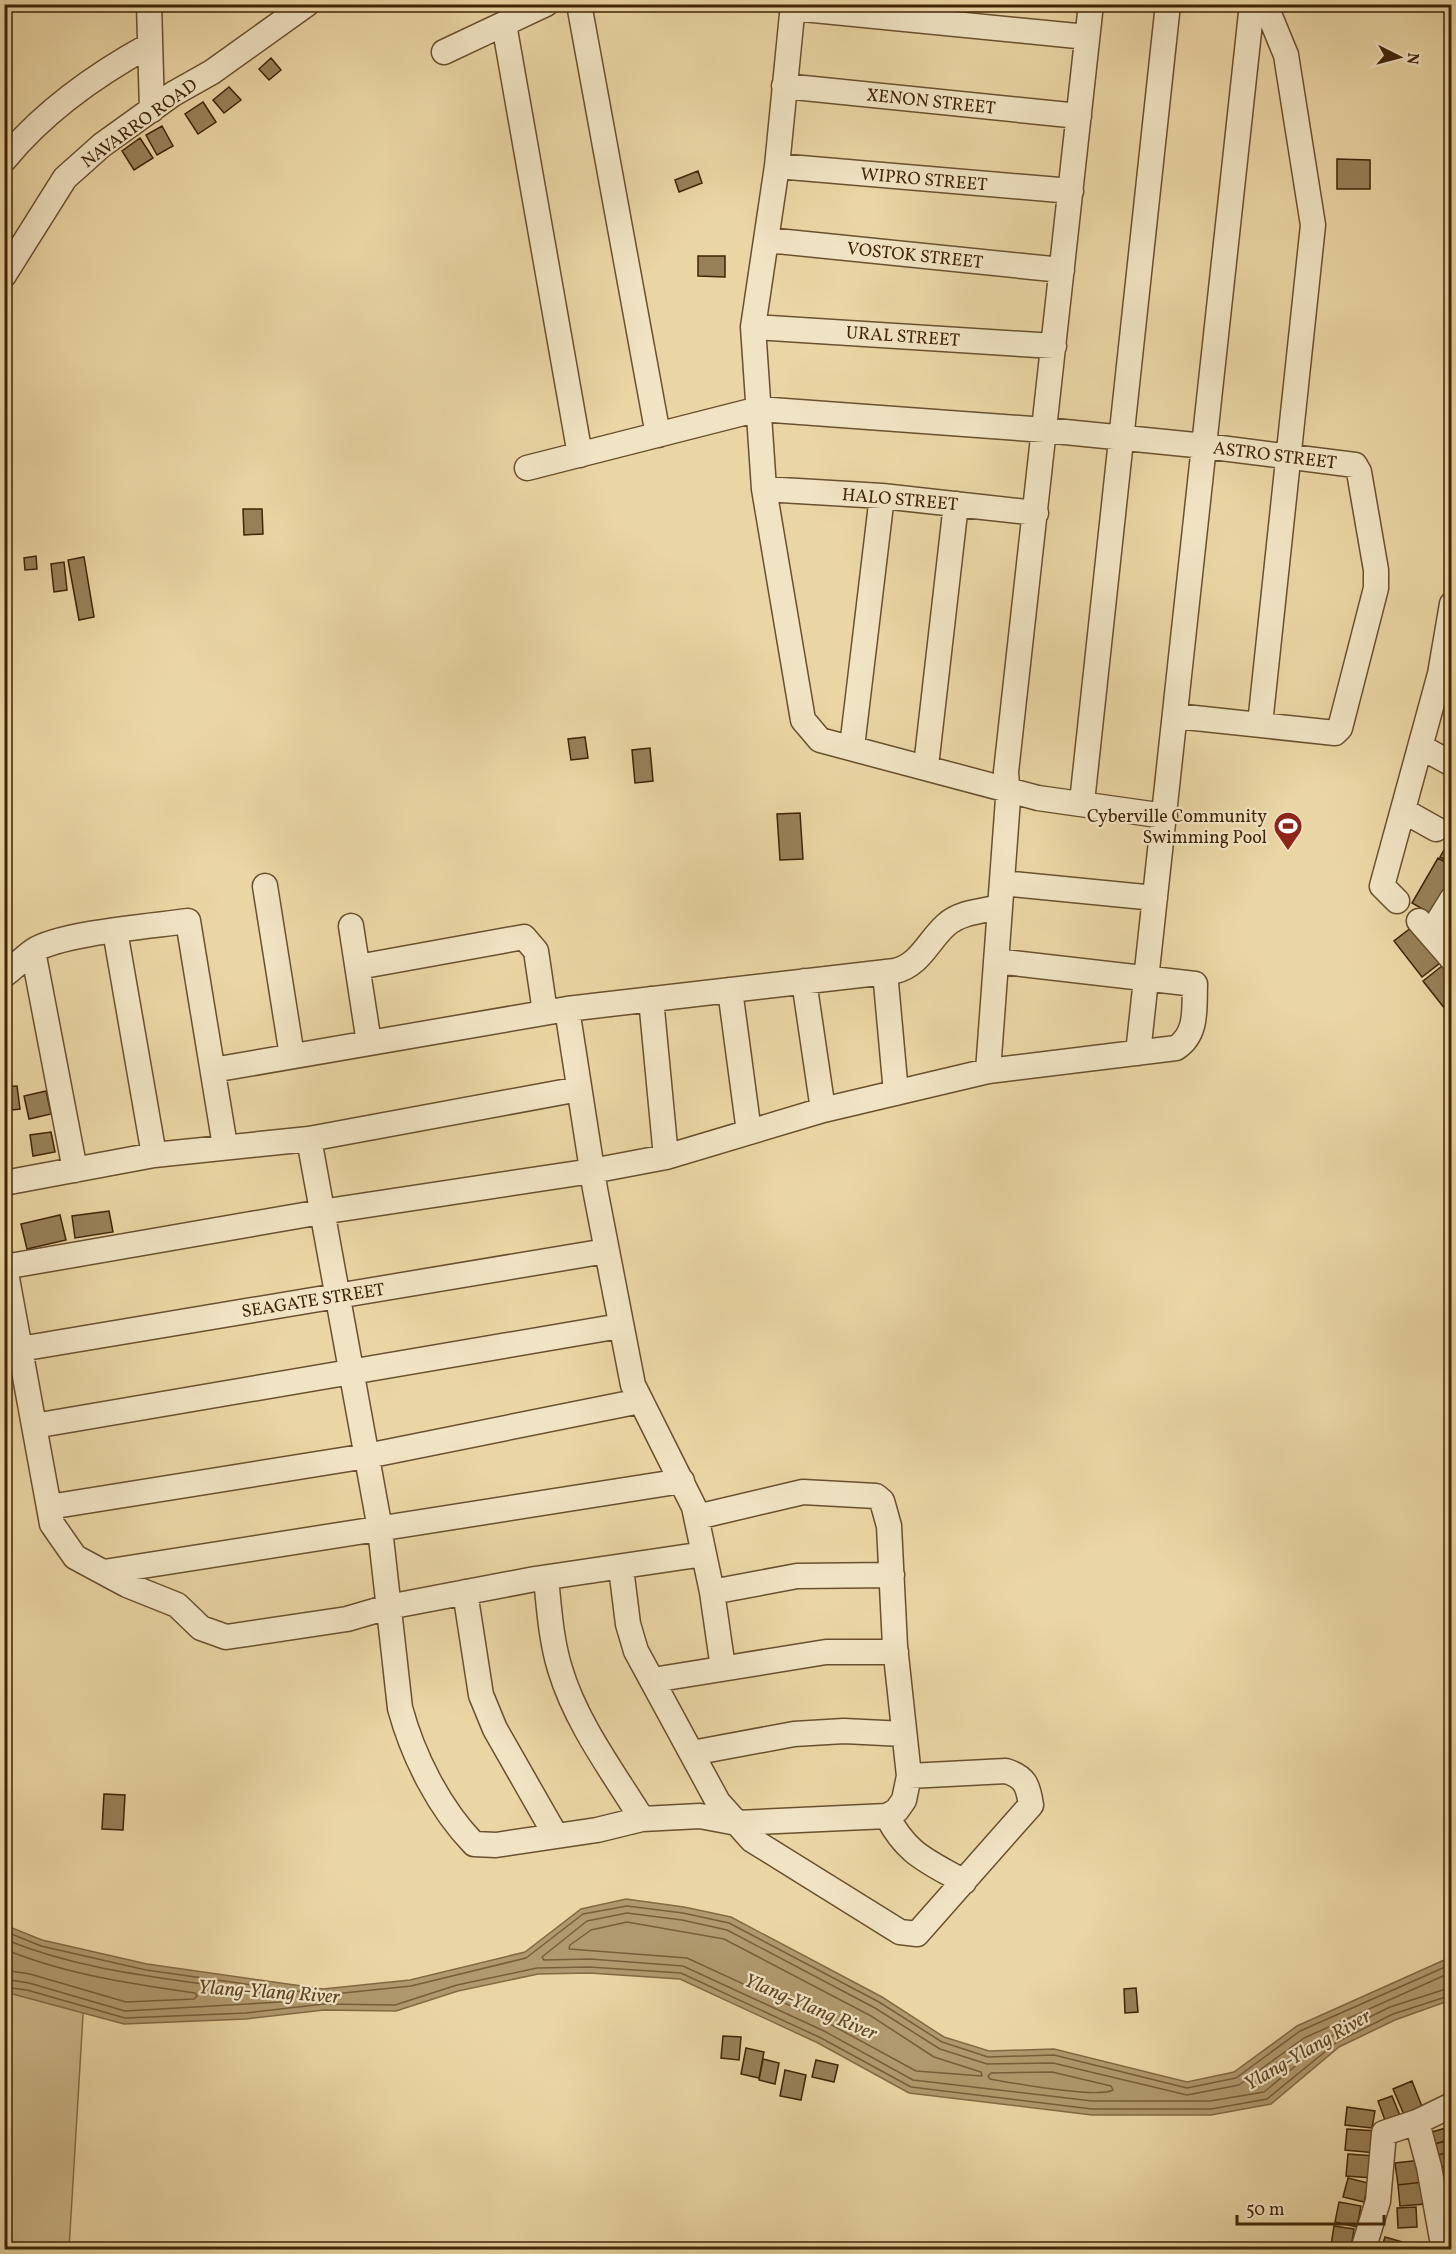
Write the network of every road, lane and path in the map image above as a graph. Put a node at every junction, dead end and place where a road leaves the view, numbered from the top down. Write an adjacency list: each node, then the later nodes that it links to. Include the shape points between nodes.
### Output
1 (149, 4): 12 (street)
2 (307, 4): 15 (street, NAVARRO ROAD)
3 (546, 4): 10 (street)
4 (579, 4): 27 (street)
5 (1091, 4): 11 (street)
6 (1168, 4): 28 (street)
7 (1252, 4): 29 (street)
8 (1265, 4): 31 (street, via 1286,55 1312,225)
9 (793, 6): 11 (street); 14 (street)
10 (504, 24): 13 (street); 30 (street)
11 (1087, 37): 16 (street)
12 (150, 45): 15 (street); 17 (street, via 117,63 44,116)
13 (444, 52)
14 (784, 86): 16 (street, XENON STREET); 18 (street)
15 (152, 110): 22 (street, NAVARRO ROAD, via 102,145 65,178)
16 (1079, 116): 19 (street)
17 (4, 160)
18 (777, 166): 19 (street, WIPRO STREET); 20 (street)
19 (1071, 191): 21 (street)
20 (767, 240): 21 (street, VOSTOK STREET); 23 (street)
21 (1062, 270): 24 (street)
22 (4, 275)
23 (753, 327): 24 (street, URAL STREET); 25 (street)
24 (1054, 346): 26 (street)
25 (759, 409): 26 (street, ASTRO STREET); 27 (street, ASTRO STREET); 33 (street)
26 (1045, 430): 28 (street, ASTRO STREET); 36 (street)
27 (658, 435): 30 (street, ASTRO STREET)
28 (1122, 438): 29 (street, ASTRO STREET); 46 (street)
29 (1205, 446): 31 (street, ASTRO STREET); 39 (street)
30 (580, 455): 32 (street, ASTRO STREET)
31 (1289, 459): 40 (street); 40 (street, ASTRO STREET, via 1345,463 1354,465 1359,472 1376,588 1340,728 1335,733)
32 (527, 468)
33 (764, 489): 34 (street, HALO STREET); 41 (street, via 803,720 820,740)
34 (882, 496): 35 (street, HALO STREET); 41 (street)
35 (956, 504): 36 (street, HALO STREET); 44 (street)
36 (1035, 513): 45 (street)
37 (1452, 604): 38 (street)
38 (1446, 677): 42 (street)
39 (1176, 716): 40 (street, ASTRO STREET); 48 (street)
40 (1260, 724)
41 (852, 747): 44 (street)
42 (1420, 747): 43 (street); 47 (street)
43 (1452, 764)
44 (926, 766): 45 (street)
45 (1006, 787): 46 (street, via 1038,798); 50 (street)
46 (1082, 802): 48 (street)
47 (1404, 811): 49 (street); 54 (street, via 1382,886)
48 (1165, 816): 52 (street)
49 (1436, 829)
50 (1002, 883): 52 (street); 55 (street)
51 (265, 886): 71 (street)
52 (1155, 898): 64 (street)
53 (1452, 899): 59 (street, via 1425,927)
54 (1397, 901)
55 (1000, 907): 60 (street); 62 (street, via 948,923 913,964)
56 (351, 926): 61 (street)
57 (114, 931): 58 (street, via 47,944); 72 (street, via 188,921); 80 (street)
58 (33, 951): 63 (street); 82 (street)
59 (1450, 954)
60 (996, 961): 64 (street); 73 (street)
61 (358, 967): 68 (street, via 524,937 536,951); 69 (street)
62 (885, 972): 65 (street); 75 (street)
63 (4, 975)
64 (1147, 977): 70 (street); 70 (street, via 1195,984 1193,1030 1187,1042 1176,1048)
65 (804, 981): 66 (street); 76 (street)
66 (730, 990): 67 (street); 77 (street)
67 (651, 999): 68 (street); 81 (street)
68 (556, 1010): 69 (street); 74 (street)
69 (369, 1043): 71 (street)
70 (1138, 1053): 73 (street)
71 (292, 1056): 72 (street)
72 (213, 1070): 79 (street)
73 (988, 1071): 75 (street)
74 (579, 1089): 78 (street); 83 (street)
75 (896, 1093): 76 (street)
76 (823, 1110): 77 (street)
77 (749, 1132): 81 (street)
78 (309, 1139): 79 (street); 85 (street)
79 (225, 1146): 80 (street)
80 (154, 1155): 82 (street)
81 (666, 1157): 83 (street)
82 (75, 1170): 84 (street)
83 (592, 1171): 85 (street); 86 (street)
84 (4, 1183)
85 (321, 1212): 87 (street); 88 (street)
86 (606, 1251): 88 (street, SEAGATE STREET); 89 (street)
87 (5, 1265): 90 (street)
88 (337, 1296): 90 (street, SEAGATE STREET); 91 (street)
89 (620, 1326): 91 (street); 92 (street)
90 (20, 1349): 93 (street)
91 (351, 1372): 93 (street); 94 (street)
92 (640, 1401): 94 (street); 95 (street)
93 (34, 1426): 96 (street)
94 (367, 1456): 96 (street); 98 (street)
95 (682, 1481): 97 (street); 98 (street)
96 (49, 1507): 101 (street, via 51,1524 75,1557)
97 (697, 1517): 99 (street); 102 (street, via 803,1492 876,1496 882,1501 889,1526)
98 (380, 1529): 101 (street); 106 (street)
99 (704, 1554): 100 (street); 105 (street)
100 (621, 1568): 103 (street); 109 (street, via 628,1624 636,1651)
101 (104, 1572): 106 (street, via 177,1605 201,1628 226,1637 347,1619)
102 (892, 1575): 105 (street, via 797,1576); 107 (street)
103 (546, 1578): 104 (street); 114 (street, via 560,1670 602,1754)
104 (465, 1592): 106 (street); 116 (street, via 481,1695 495,1729)
105 (712, 1592): 108 (street)
106 (388, 1607): 116 (street, via 400,1708 408,1735 428,1778 462,1832 474,1844 496,1845)
107 (896, 1652): 108 (street, via 826,1652); 110 (street)
108 (723, 1668): 109 (street)
109 (654, 1680): 111 (street)
110 (904, 1734): 111 (street, via 794,1734); 112 (street)
111 (692, 1753): 115 (street, via 718,1802)
112 (909, 1776): 113 (street, via 904,1800); 117 (street, via 1006,1771 1026,1781 1031,1805)
113 (887, 1816): 115 (street); 117 (street, via 897,1836 911,1851)
114 (642, 1820): 115 (street, via 700,1816); 116 (street)
115 (737, 1823): 117 (street, via 752,1840 900,1932 917,1934)
116 (556, 1836)
117 (964, 1882)
118 (1452, 2105): 119 (street)
119 (1417, 2122): 120 (street, via 1384,2133 1378,2201); 121 (street)
120 (1364, 2250)
121 (1444, 2250)

